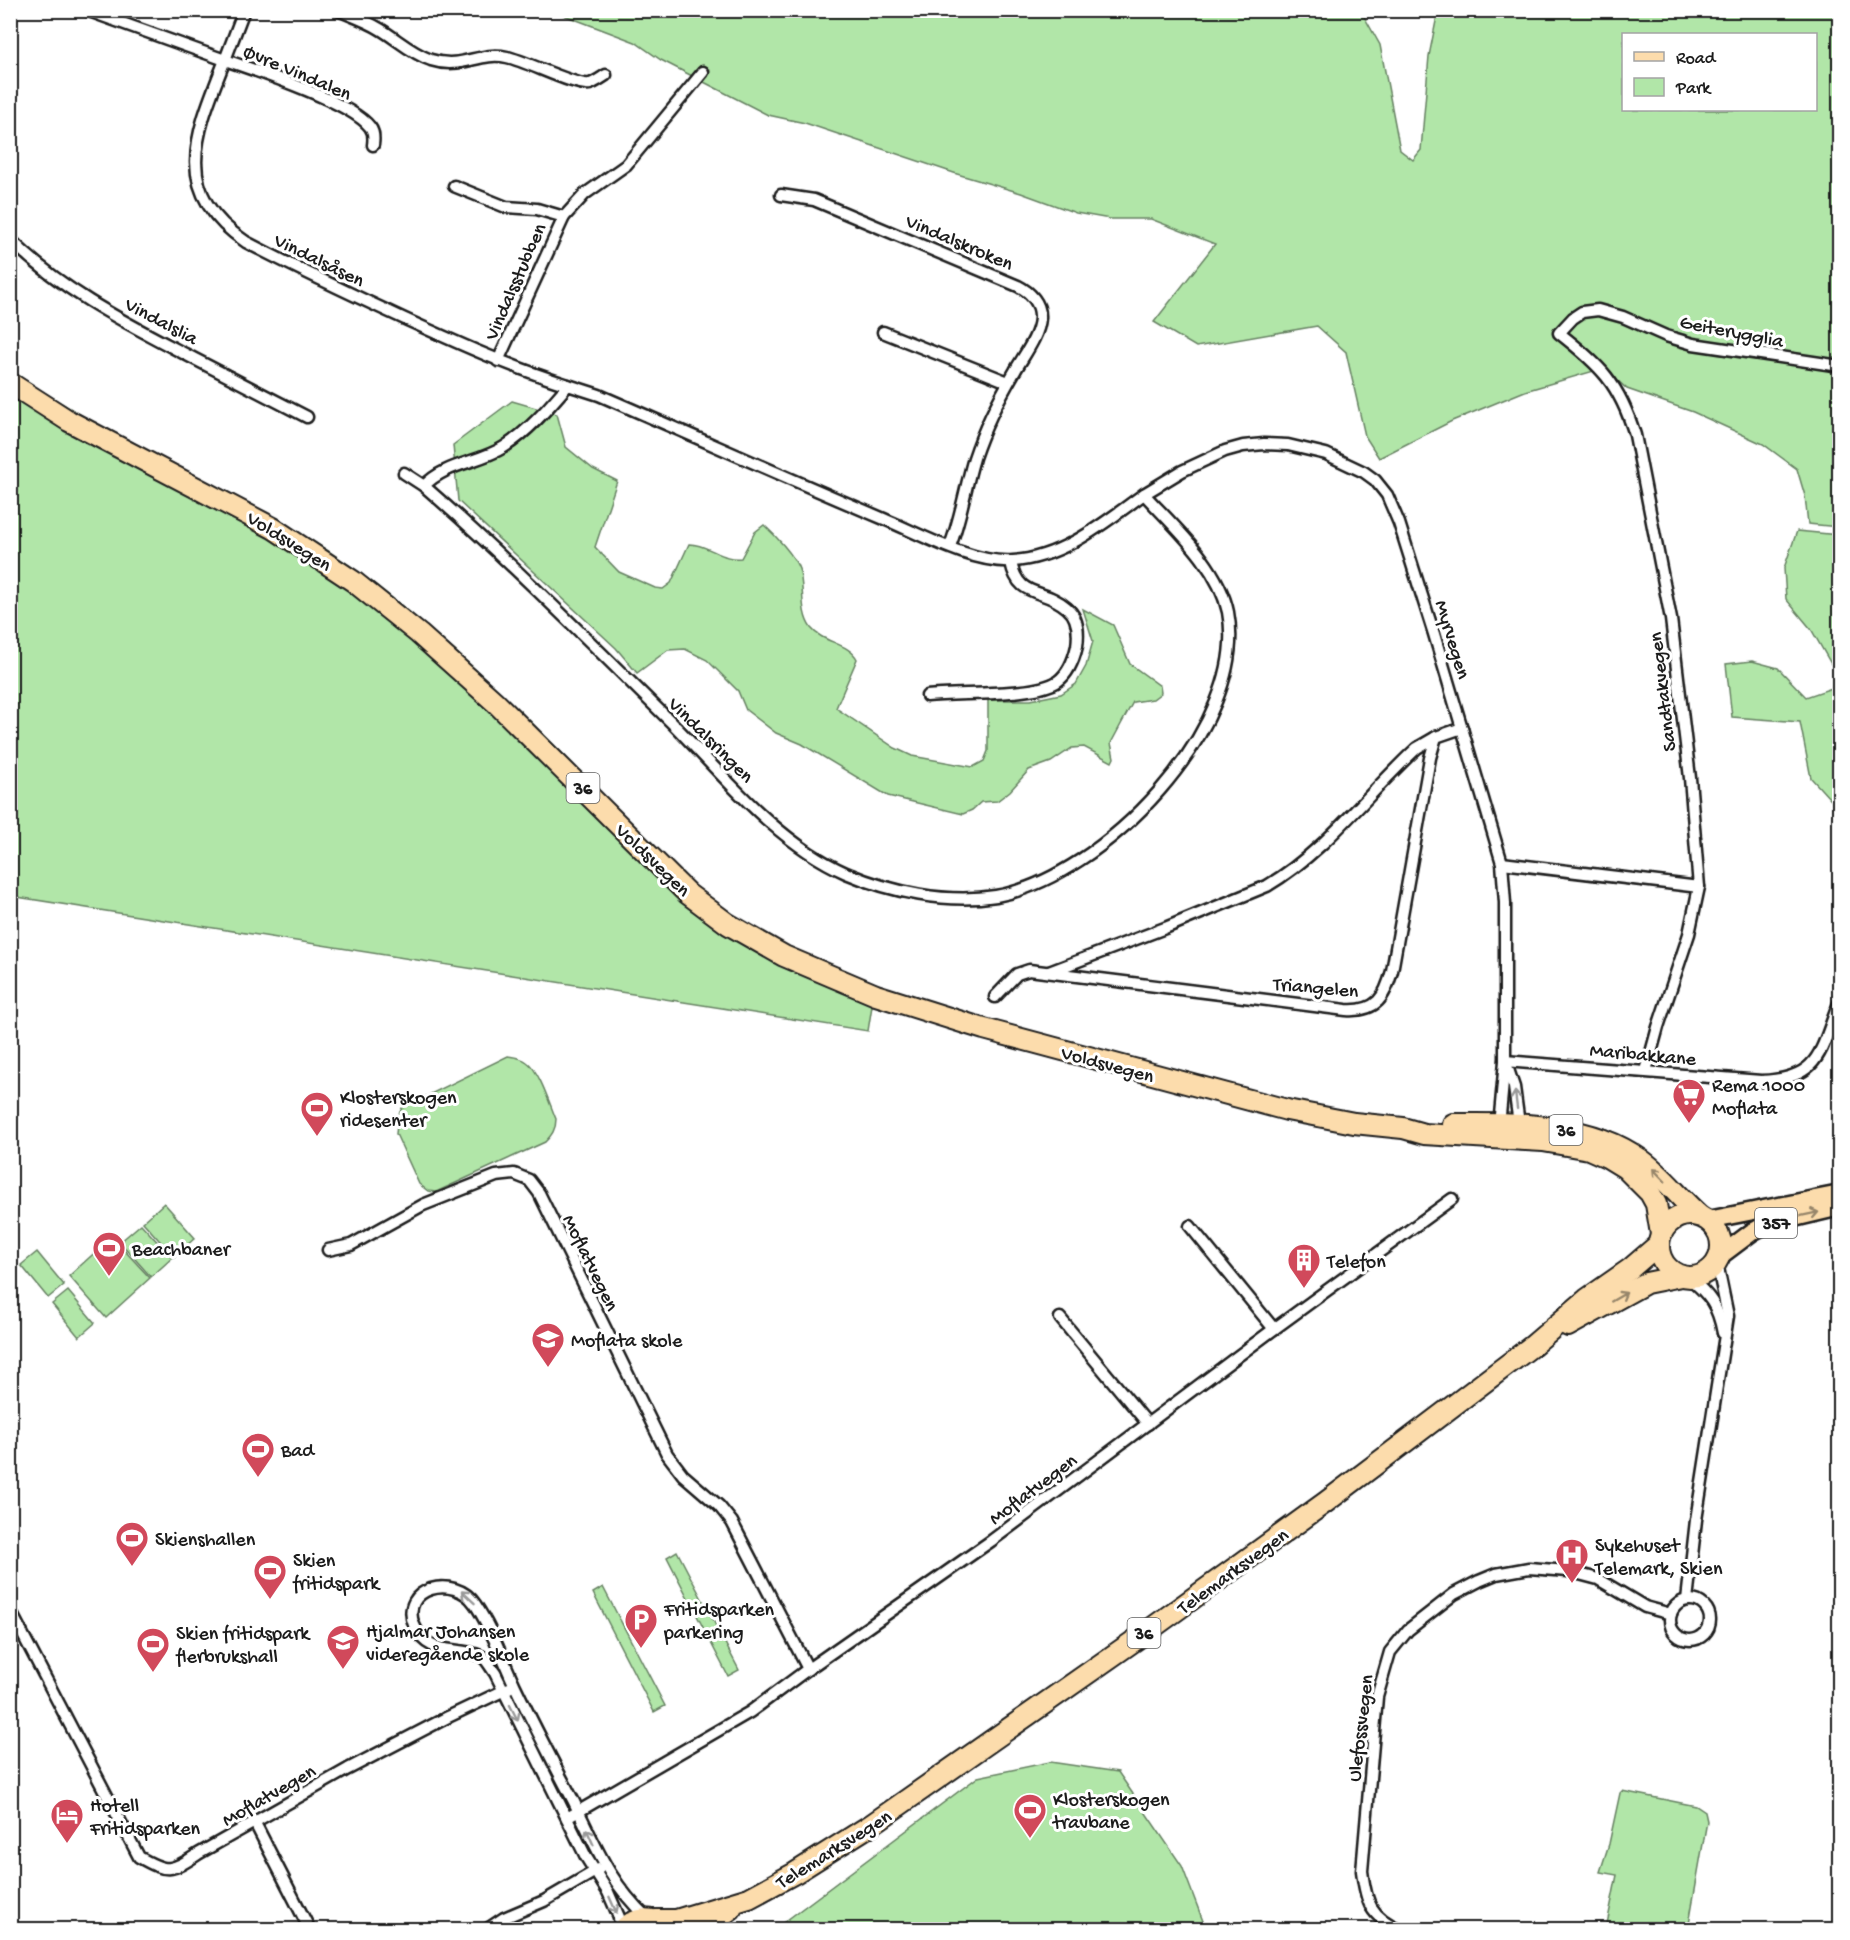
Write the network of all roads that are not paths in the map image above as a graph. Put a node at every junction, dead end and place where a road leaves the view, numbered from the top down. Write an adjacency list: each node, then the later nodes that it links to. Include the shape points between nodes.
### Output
1 (86, 10): 4 (street)
2 (244, 10): 4 (street, Vindalsåsen)
3 (338, 10): 6 (street, via 378,27 419,55 444,63 459,64 490,55 541,68 580,84)
4 (225, 60): 7 (street, Øvre Vindalen, via 346,109 372,129); 14 (street, Vindalsåsen, via 196,144 197,176 207,204 222,225 286,262)
5 (703, 72): 10 (street, Vindalsstubben, via 626,165 585,194)
6 (606, 75)
7 (373, 145)
8 (454, 186): 10 (street, Vindalsstubben, via 506,207 537,209)
9 (781, 195): 16 (street, Vindalskroken, via 836,208 1025,290 1039,308 1040,321)
10 (564, 217): 14 (street, Vindalsstubben)
11 (10, 239): 19 (street, Vindalslia, via 51,275 106,310)
12 (883, 332): 16 (street)
13 (1558, 333): 15 (street, Geiterygglia, via 1582,312 1598,310 1693,344); 29 (street, Sandtakvegen, via 1608,376 1635,435 1671,619)
14 (498, 361): 18 (street, Vindalsåsen)
15 (1839, 366)
16 (1008, 382): 23 (street, Vindalskroken, via 979,443)
17 (10, 383): 35 (highway, Voldsvegen / 36, via 69,421 299,544 353,581 495,702 688,894 728,924 784,956 876,995 984,1029 1287,1110 1424,1134)
18 (568, 385): 21 (street, via 540,417 504,447 443,471); 23 (street, via 600,395)
19 (307, 417)
20 (404, 473): 21 (street, Vindalsringen)
21 (424, 486): 22 (street, Vindalsringen, via 530,582 750,803 796,844 829,865 880,885 958,897 996,896 1031,885 1110,840 1172,775 1212,710 1223,683 1229,649 1230,628 1221,589 1193,548)
22 (1144, 494): 24 (street, via 1071,543 1040,556); 26 (street, Myrvegen, via 1204,460 1243,446 1309,449 1364,472 1383,489 1393,506)
23 (950, 546): 24 (street, via 983,559)
24 (1011, 561): 25 (street, via 1017,582 1059,602 1073,615 1078,635 1067,672 1060,680 1041,688)
25 (927, 696)
26 (1462, 728): 27 (street, Triangelen); 28 (street, Myrvegen)
27 (1436, 737): 30 (street, Triangelen, via 1410,755 1316,851 1283,877); 30 (street, Triangelen, via 1392,971 1386,992 1373,1006 1346,1010)
28 (1502, 863): 29 (street); 33 (street, Myrvegen)
29 (1699, 887): 34 (street, Sandtakvegen, via 1689,934)
30 (1049, 972): 31 (street, Triangelen, via 1029,970 1017,974)
31 (995, 997)
32 (1839, 1001): 34 (street, Maribakkane, via 1818,1055 1795,1077 1761,1081)
33 (1505, 1060): 34 (street, Maribakkane); 35 (street, Myrvegen, one-way to 33, via 1514,1087); 35 (street, Myrvegen, via 1500,1115)
34 (1646, 1071)
35 (1510, 1129): 39 (highway, Voldsvegen / 36, one-way to 35, via 1682,1201 1651,1167 1598,1138 1579,1133); 41 (highway, Voldsvegen / 36, via 1589,1149 1625,1168 1656,1204)
36 (1839, 1194): 39 (main road, 357)
37 (1452, 1199): 46 (street, Moflatvegen)
38 (1839, 1207): 43 (main road, 357, one-way to 38, via 1765,1225)
39 (1704, 1218): 41 (highway, 36, via 1676,1218); 43 (highway, 36, via 1719,1233)
40 (1190, 1226): 46 (street)
41 (1660, 1239): 44 (highway, 36, via 1667,1268); 48 (highway, Telemarksvegen / 36, via 1639,1263 1587,1299)
42 (328, 1250): 53 (street, Moflatvegen, via 351,1245 423,1205 496,1176 514,1174 529,1180 539,1193 667,1454 732,1522)
43 (1718, 1259): 44 (highway, 36, via 1705,1274); 47 (street, via 1728,1316)
44 (1685, 1277): 47 (street, via 1712,1299); 48 (highway, Telemarksvegen / 36, one-way to 44, via 1633,1289 1662,1279)
45 (1060, 1318): 49 (street)
46 (1274, 1329): 49 (street, Moflatvegen)
47 (1725, 1342): 50 (street, via 1696,1520)
48 (1532, 1346): 60 (highway, Telemarksvegen / 36, via 1299,1522 921,1791 805,1867)
49 (1148, 1424): 53 (street, Moflatvegen, via 991,1541)
50 (1688, 1600): 52 (street, via 1674,1607); 52 (street, via 1704,1605 1708,1612 1710,1621 1702,1637 1678,1637 1672,1631)
51 (10, 1610): 58 (street, Moflatvegen, via 139,1857 158,1867 177,1868)
52 (1671, 1614): 66 (street, Ulefossvegen, via 1645,1607 1598,1579 1568,1570 1529,1568 1496,1574 1454,1594 1408,1630 1389,1652 1377,1697 1362,1872 1366,1896 1373,1909 1381,1919)
53 (808, 1669): 56 (street, Moflatvegen, via 750,1712)
54 (514, 1685): 55 (street, Moflatvegen); 55 (street, one-way to 55, via 483,1617 467,1595 456,1588 441,1586 420,1595 412,1617 423,1640 429,1645 482,1657 495,1673); 56 (street)
55 (502, 1691): 57 (street, one-way to 57); 58 (street, Moflatvegen, via 348,1769)
56 (579, 1811): 57 (street, Moflatvegen); 59 (street, one-way to 56)
57 (567, 1818): 59 (street)
58 (255, 1823): 62 (street)
59 (599, 1868): 61 (street, via 633,1905); 63 (street); 64 (street, one-way to 64)
60 (743, 1900): 61 (highway, Telemarksvegen / 36); 65 (highway, Telemarksvegen / 36)
61 (657, 1923): 64 (highway, Telemarksvegen / 36, via 637,1920)
62 (310, 1929)
63 (486, 1929)
64 (621, 1929)
65 (702, 1929)
66 (1401, 1929)

